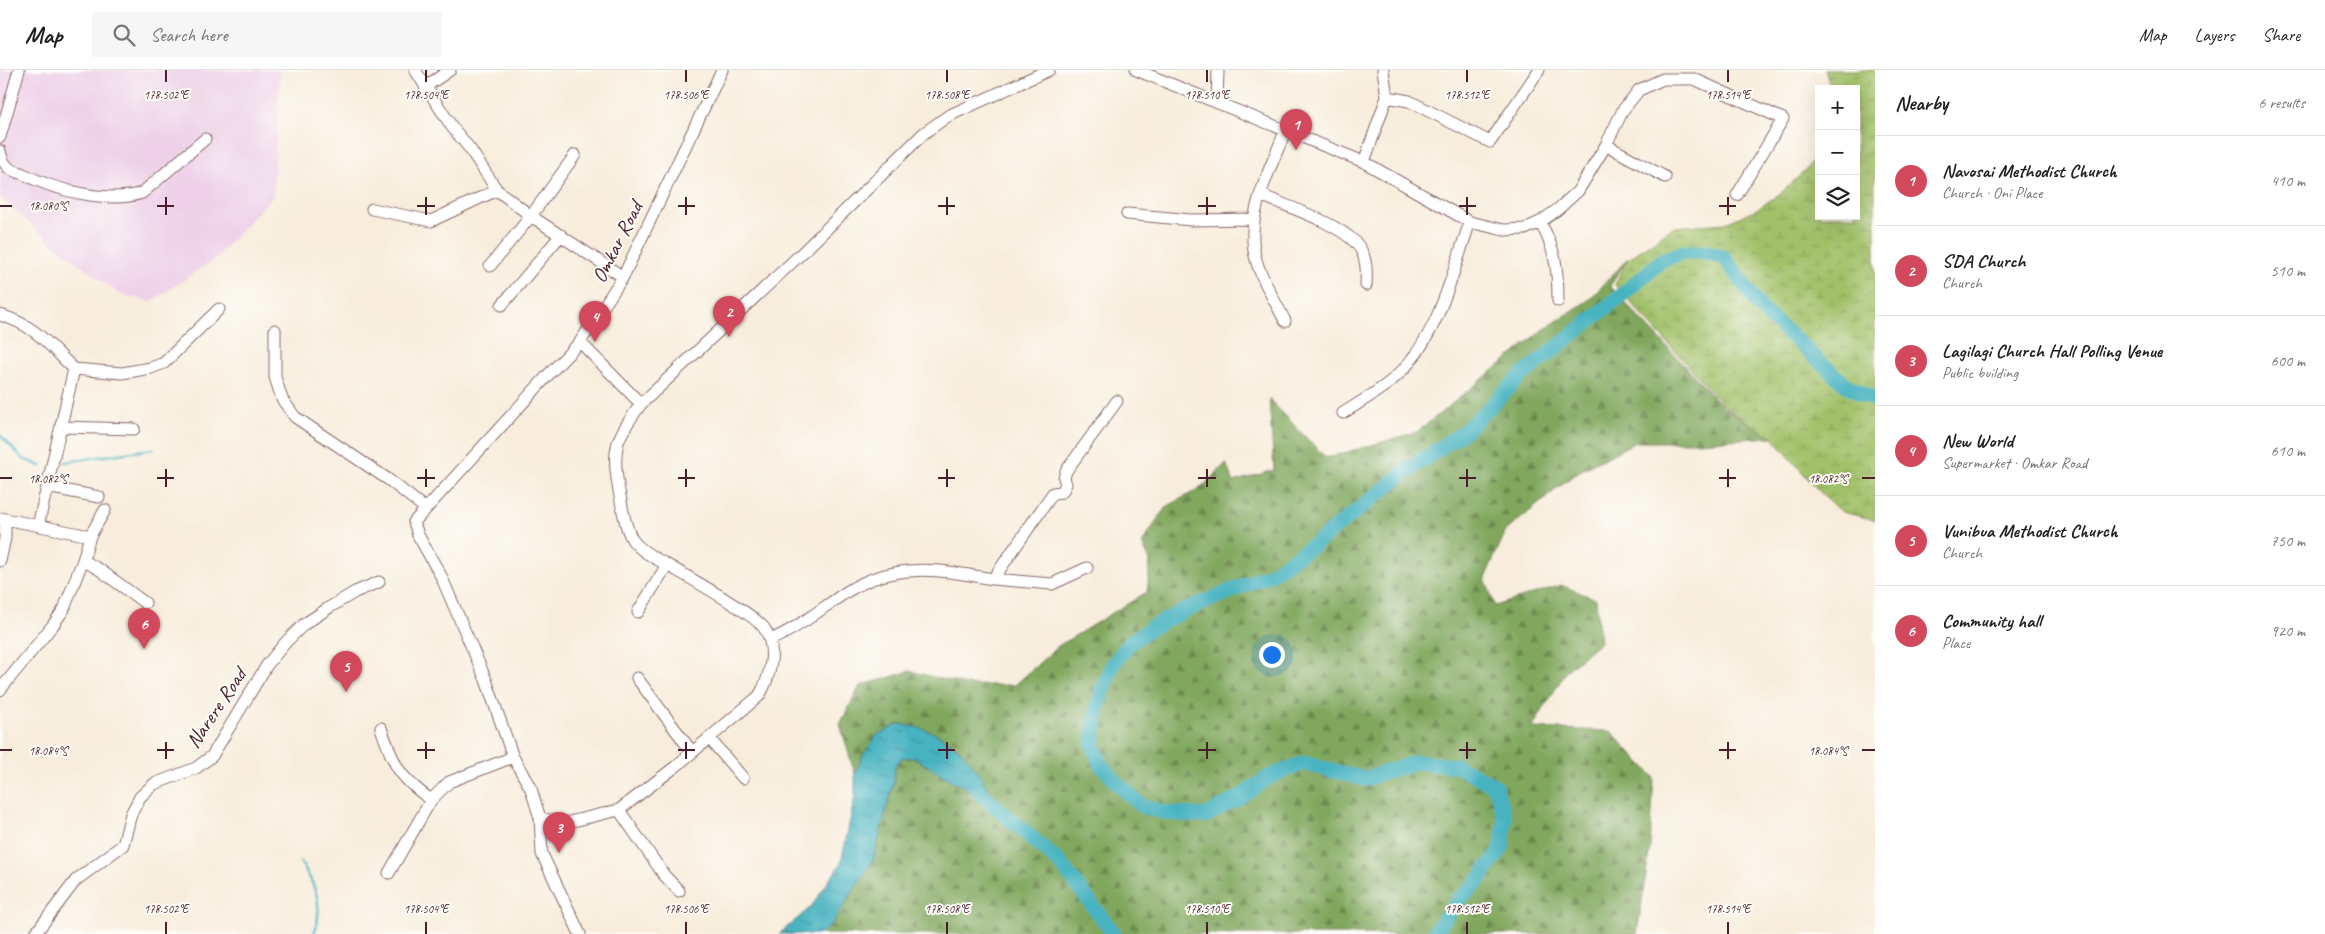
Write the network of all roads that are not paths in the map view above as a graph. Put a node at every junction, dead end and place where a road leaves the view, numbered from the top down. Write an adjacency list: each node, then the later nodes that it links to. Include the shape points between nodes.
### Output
1 (19, 70): 14 (street)
2 (415, 70): 10 (street)
3 (450, 70): 10 (street)
4 (722, 70): 32 (street, Omkar Road)
5 (1049, 70): 43 (street, via 948,116 924,133)
6 (1136, 70): 12 (street)
7 (1218, 70): 12 (street)
8 (1382, 70): 11 (street)
9 (1539, 70): 11 (street, via 1490,142 1409,101)
10 (425, 87): 21 (street)
11 (1387, 96): 19 (street)
12 (1217, 101): 13 (street)
13 (1286, 129): 19 (street); 22 (street)
14 (0, 138)
15 (205, 139): 17 (street, via 142,193 129,197 69,190 35,180 8,168)
16 (1606, 145): 20 (street); 23 (street, via 1623,110 1639,90 1663,78 1694,78 1783,119); 29 (street, via 1578,191)
17 (0, 151)
18 (575, 155): 26 (street)
19 (1364, 162): 28 (street)
20 (1665, 177)
21 (497, 190): 24 (street, via 431,221); 26 (street)
22 (1261, 195): 27 (street); 33 (street, via 1339,230 1356,242 1367,269)
23 (1737, 195)
24 (372, 210)
25 (1128, 214): 27 (street, via 1191,220)
26 (531, 216): 30 (street); 31 (street)
27 (1253, 219): 38 (street, via 1258,265)
28 (1470, 222): 29 (street, via 1504,230 1525,229); 44 (street, via 1438,313 1423,344 1391,381)
29 (1540, 222): 34 (street, via 1554,251)
30 (561, 235): 32 (street); 35 (street)
31 (490, 266)
32 (623, 277): 40 (street, Omkar Road)
33 (1366, 285)
34 (1558, 302)
35 (502, 305)
36 (219, 309): 41 (street, via 164,363 122,373)
37 (0, 316): 41 (street, via 34,330 52,344)
38 (1285, 321)
39 (275, 330): 49 (street, via 275,377 282,399 294,417 390,480)
40 (580, 342): 43 (street); 49 (street, Omkar Road)
41 (74, 369): 45 (street)
42 (1117, 401): 58 (street, via 1066,470 1062,492 1053,493)
43 (642, 404): 56 (street, via 617,441 614,455 618,486 634,542)
44 (1343, 413)
45 (62, 427): 46 (street); 47 (street)
46 (134, 429)
47 (47, 487): 48 (street); 52 (street)
48 (99, 496)
49 (426, 509): 68 (street, Omkar Road, via 414,522 418,535 441,576 486,680)
50 (104, 510): 53 (street)
51 (2, 519): 52 (street); 55 (street, via 6,538)
52 (38, 526): 53 (street)
53 (90, 536): 54 (street)
54 (83, 560): 60 (street); 64 (street, via 64,609)
55 (0, 561)
56 (668, 565): 61 (street); 62 (street, via 764,627)
57 (1087, 568): 58 (street, via 1052,584)
58 (993, 579): 62 (street, via 924,569 897,571 850,590 790,632)
59 (379, 582): 75 (street, Narere Road, via 330,607 284,643 267,665 212,756 196,768 154,784 140,797 131,814 123,845 76,880)
60 (145, 602)
61 (638, 612)
62 (770, 640): 66 (street, via 771,668 759,696)
63 (637, 678): 67 (street)
64 (0, 690)
65 (381, 728): 70 (street, via 394,764 409,784)
66 (709, 738): 67 (street); 69 (street)
67 (692, 752): 71 (street)
68 (513, 757): 70 (street, via 450,782); 72 (street, via 531,789)
69 (743, 778)
70 (431, 800): 73 (street)
71 (618, 810): 72 (street, via 564,823); 74 (street)
72 (540, 818): 76 (street, via 542,854)
73 (390, 872)
74 (679, 891)
75 (35, 934)
76 (580, 934)

